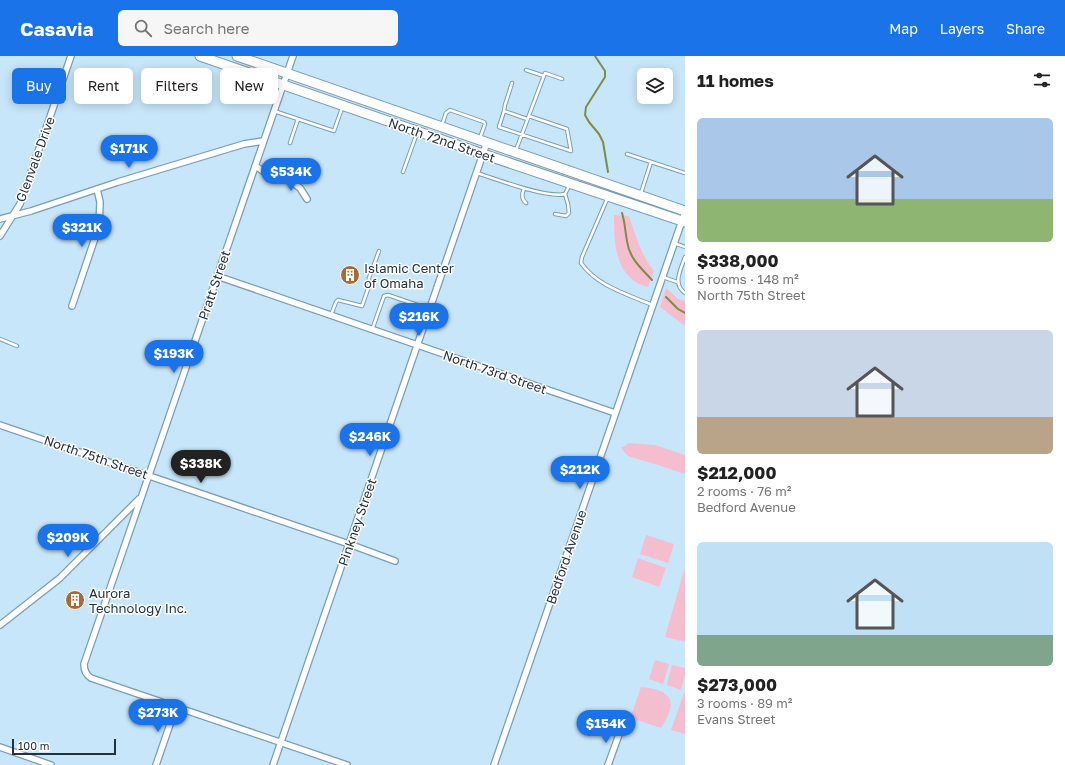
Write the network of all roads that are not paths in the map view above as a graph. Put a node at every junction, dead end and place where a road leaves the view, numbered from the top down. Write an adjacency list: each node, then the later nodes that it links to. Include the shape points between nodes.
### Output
1 (72, 56): 39 (street, Glenvale Drive, via 20,204)
2 (200, 56): 10 (main road, North 72nd Street)
3 (237, 56): 6 (main road, North 72nd Street)
4 (293, 56): 6 (street, Pratt Street)
5 (526, 70): 7 (lane)
6 (287, 74): 10 (street, Pratt Street); 16 (main road, North 72nd Street)
7 (544, 76): 8 (lane, via 545,73); 14 (lane)
8 (562, 78)
9 (512, 83): 13 (lane)
10 (283, 85): 11 (main road, North 72nd Street); 12 (street, Pratt Street)
11 (343, 105): 15 (lane, via 334,131); 17 (main road, North 72nd Street)
12 (274, 110): 15 (lane); 19 (street, Pratt Street)
13 (504, 111): 14 (lane); 18 (lane, via 499,127)
14 (528, 118): 18 (lane); 18 (lane, via 567,129 571,151)
15 (298, 119): 21 (lane)
16 (441, 127): 20 (main road, North 72nd Street); 20 (lane, via 447,111 450,110 484,122)
17 (417, 131): 23 (main road, North 72nd Street); 27 (lane)
18 (522, 134): 22 (lane)
19 (264, 141): 26 (street, Pratt Street); 32 (street, via 244,144)
20 (483, 141): 22 (main road, North 72nd Street); 23 (street, Pinkney Street)
21 (290, 143)
22 (515, 152): 34 (main road, North 72nd Street)
23 (483, 154): 29 (street, Pinkney Street); 30 (main road, North 72nd Street)
24 (627, 154): 25 (lane)
25 (652, 162): 28 (lane); 34 (lane)
26 (255, 166): 36 (street, via 270,176 282,176 300,188); 47 (street, Pratt Street)
27 (403, 172)
28 (685, 172)
29 (476, 173): 31 (lane); 53 (street, Pinkney Street)
30 (571, 184): 33 (lane); 35 (main road, North 72nd Street)
31 (524, 188): 33 (lane, via 559,196); 37 (lane, via 522,197)
32 (97, 189): 39 (street); 52 (street, via 100,202 98,226)
33 (565, 194): 38 (lane, via 569,213 566,216)
34 (640, 195): 40 (main road, North 72nd Street)
35 (608, 196): 40 (main road, North 72nd Street); 51 (lane, via 581,264 600,281)
36 (307, 199)
37 (526, 203)
38 (555, 214)
39 (12, 215): 41 (street); 42 (street, Glenvale Drive)
40 (684, 217): 43 (street, Bedford Avenue)
41 (0, 219)
42 (0, 236)
43 (674, 243): 44 (lane); 48 (street, Bedford Avenue)
44 (685, 247)
45 (379, 252): 54 (lane, via 362,306 338,300)
46 (685, 257): 49 (lane)
47 (217, 276): 54 (street, North 73rd Street); 61 (street, Pratt Street)
48 (662, 277): 49 (lane); 51 (street, Bedford Avenue)
49 (677, 282): 50 (lane)
50 (685, 293)
51 (653, 305): 59 (street, Bedford Avenue)
52 (72, 306)
53 (430, 309): 55 (lane, via 388,295 384,296); 58 (street, Pinkney Street)
54 (331, 316): 55 (street, North 73rd Street)
55 (372, 330): 58 (street, North 73rd Street)
56 (0, 339): 57 (lane)
57 (17, 346)
58 (417, 346): 59 (street, North 73rd Street); 63 (street, Pinkney Street)
59 (615, 413): 74 (street, Bedford Avenue)
60 (0, 425): 61 (street, North 75th Street)
61 (149, 476): 62 (street, Pratt Street); 63 (street, North 75th Street)
62 (141, 498): 65 (street, via 60,578); 66 (street, Pratt Street, via 84,669 91,678)
63 (349, 544): 64 (street, North 75th Street); 68 (street, Pinkney Street)
64 (395, 561)
65 (0, 625)
66 (176, 707): 68 (street); 71 (street)
67 (621, 729): 75 (street)
68 (280, 742): 72 (street, Pinkney Street); 73 (street)
69 (0, 747): 70 (street)
70 (51, 765)
71 (156, 765)
72 (273, 765)
73 (347, 765)
74 (494, 765)
75 (608, 765)

